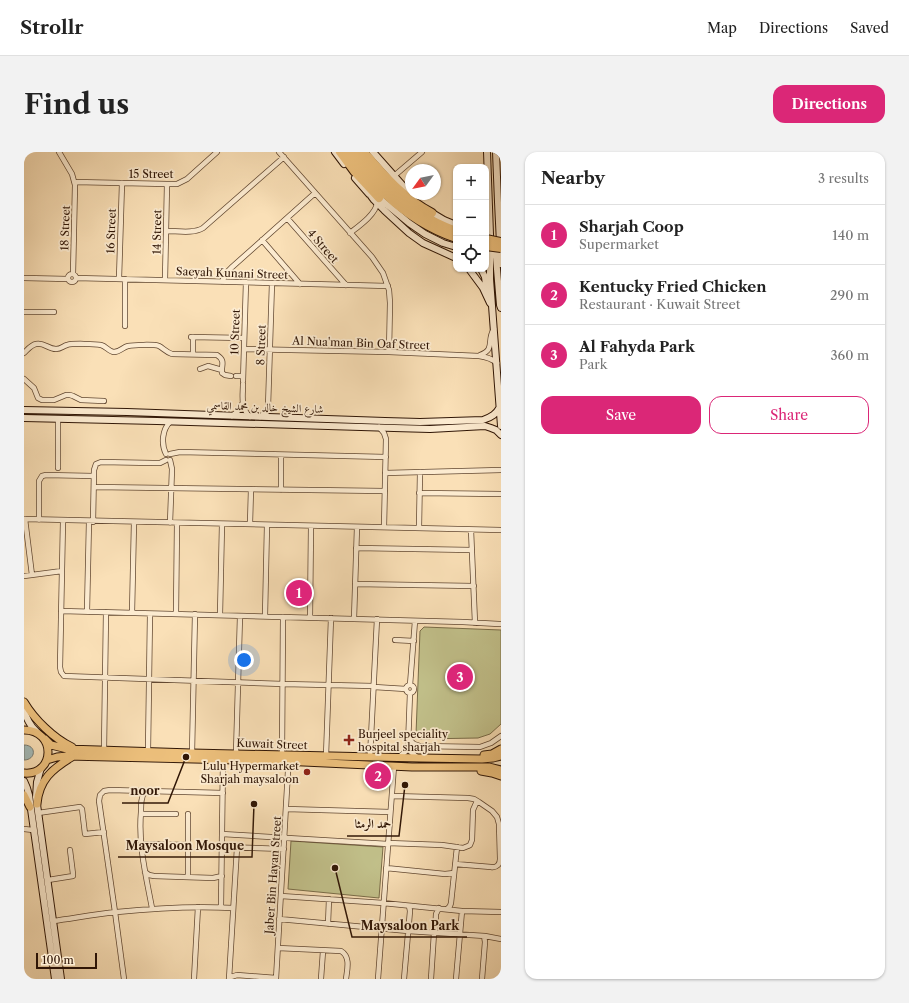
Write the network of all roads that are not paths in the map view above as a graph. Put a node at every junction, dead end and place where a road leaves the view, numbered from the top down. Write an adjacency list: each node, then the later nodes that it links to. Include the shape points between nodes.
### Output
1 (59, 152): 16 (street)
2 (216, 152): 18 (street, 15 Street, via 186,179 177,184)
3 (279, 152): 13 (street)
4 (335, 152): 20 (street, via 368,193)
5 (340, 152): 20 (highway)
6 (348, 152): 32 (highway, via 397,204 423,222)
7 (356, 152): 28 (highway, via 398,197 421,214)
8 (364, 152): 25 (highway, via 398,190)
9 (373, 152): 15 (street)
10 (422, 152): 15 (street)
11 (487, 152): 14 (street)
12 (496, 152): 21 (street)
13 (284, 157): 19 (street); 29 (street, via 203,228 194,232)
14 (486, 164)
15 (394, 176): 25 (street, via 412,197)
16 (75, 182): 17 (street, 15 Street); 46 (street, 18 Street)
17 (122, 183): 18 (street, 15 Street); 48 (street, 16 Street)
18 (167, 184): 29 (street, 14 Street)
19 (315, 193): 26 (street); 30 (street)
20 (376, 199): 23 (street); 24 (street); 35 (street, via 425,234)
21 (499, 199): 22 (street); 33 (street)
22 (501, 209)
23 (384, 210): 24 (street); 41 (street, via 418,239)
24 (374, 212): 30 (street)
25 (432, 213): 27 (street)
26 (287, 218): 34 (street); 55 (street, 4 Street)
27 (453, 224)
28 (453, 230)
29 (166, 231): 50 (street, 14 Street)
30 (350, 233): 56 (street, via 376,262)
31 (489, 236): 33 (highway, bridge)
32 (453, 237)
33 (501, 238): 42 (street)
34 (262, 240): 51 (street, via 230,268); 54 (street)
35 (438, 240): 37 (street); 40 (street)
36 (489, 241): 42 (street)
37 (453, 246)
38 (489, 246): 39 (highway, bridge)
39 (501, 248)
40 (453, 250)
41 (453, 256)
42 (495, 256): 43 (street); 58 (street, via 490,279); 59 (street)
43 (501, 264)
44 (471, 272): 57 (street)
45 (482, 272): 57 (street)
46 (74, 276): 47 (street, Saeyah Kunani Street, via 73,282 68,279); 48 (street, Saeyah Kunani Street)
47 (24, 278)
48 (119, 279): 49 (street, Saeyah Kunani Street)
49 (125, 279): 50 (street, Saeyah Kunani Street); 62 (street)
50 (165, 280): 51 (street, Saeyah Kunani Street)
51 (222, 282): 52 (street, Saeyah Kunani Street)
52 (246, 282): 53 (street, Saeyah Kunani Street); 64 (street, 10 Street)
53 (272, 283): 54 (street, Saeyah Kunani Street); 66 (street, 8 Street)
54 (300, 284): 55 (street, Saeyah Kunani Street)
55 (346, 286): 56 (street, Saeyah Kunani Street)
56 (388, 286): 67 (street)
57 (488, 297): 58 (street)
58 (492, 307): 63 (street)
59 (501, 308)
60 (24, 312): 61 (street)
61 (54, 312)
62 (125, 326)
63 (494, 329): 70 (street, via 490,336 489,349); 71 (street)
64 (244, 338): 65 (street, 10 Street); 69 (street, via 192,337)
65 (244, 349): 66 (street, Al Nua'man Bin Oaf Street); 75 (street, 10 Street)
66 (270, 350): 67 (street, Al Nua'man Bin Oaf Street); 78 (street, 8 Street)
67 (389, 352): 70 (street, Al Nua'man Bin Oaf Street)
68 (24, 353): 69 (street, via 31,345 41,343 58,349 70,344 100,345 115,352 127,346 155,345 172,354)
69 (193, 354): 73 (street, via 219,356 224,359)
70 (479, 356): 71 (street, Al Nua'man Bin Oaf Street, via 488,357)
71 (497, 363): 80 (street)
72 (200, 369): 73 (street, via 208,366)
73 (222, 370): 75 (street, via 224,374)
74 (24, 379): 76 (street, via 42,400 54,400 70,395 80,400)
75 (243, 380): 77 (street, 10 Street)
76 (104, 401)
77 (242, 404): 84 (street); 85 (street)
78 (268, 406): 86 (street); 87 (street)
79 (24, 407): 82 (street)
80 (500, 407): 94 (street, شارع الشيخ خالد بن محمد القاسمي, via 488,418); 95 (street)
81 (24, 410): 82 (street, شارع الشيخ خالد بن محمد القاسمي)
82 (35, 411): 83 (street, شارع الشيخ خالد بن محمد القاسمي)
83 (127, 412): 84 (street, شارع الشيخ خالد بن محمد القاسمي); 90 (street, via 114,414)
84 (232, 416): 85 (street, شارع الشيخ خالد بن محمد القاسمي)
85 (250, 417): 86 (street, شارع الشيخ خالد بن محمد القاسمي)
86 (260, 417): 87 (street, شارع الشيخ خالد بن محمد القاسمي)
87 (275, 417): 92 (street, شارع الشيخ خالد بن محمد القاسمي, via 391,422)
88 (25, 419): 89 (street, شارع الشيخ خالد بن محمد القاسمي)
89 (58, 419): 90 (street, شارع الشيخ خالد بن محمد القاسمي); 105 (street)
90 (113, 420): 91 (street, شارع الشيخ خالد بن محمد القاسمي)
91 (157, 421): 93 (street, شارع الشيخ خالد بن محمد القاسمي); 99 (street)
92 (454, 421): 94 (street, شارع الشيخ خالد بن محمد القاسمي); 98 (street, via 453,426)
93 (170, 422): 96 (street, شارع الشيخ خالد بن محمد القاسمي); 99 (street)
94 (471, 424): 98 (street, شارع الشيخ خالد بن محمد القاسمي); 100 (street, شارع الشيخ خالد بن محمد القاسمي, via 491,428)
95 (501, 426)
96 (380, 427): 97 (street, شارع الشيخ خالد بن محمد القاسمي); 101 (street)
97 (394, 428): 98 (street, شارع الشيخ خالد بن محمد القاسمي); 101 (street)
98 (442, 428)
99 (164, 432): 103 (street, via 163,446)
100 (501, 434)
101 (386, 439): 104 (street)
102 (281, 455): 103 (street, via 180,452); 104 (street); 113 (street)
103 (168, 457): 109 (street, via 160,463 101,462 94,467); 111 (street, via 172,470)
104 (386, 457): 108 (street)
105 (58, 468)
106 (501, 470): 107 (street)
107 (420, 472): 108 (street); 115 (street)
108 (385, 473): 114 (street)
109 (94, 476): 110 (street); 118 (street, via 42,476 39,481)
110 (94, 487): 111 (street); 120 (street)
111 (171, 488): 112 (street); 122 (street)
112 (251, 489): 113 (street); 125 (street)
113 (281, 490): 114 (street)
114 (385, 491): 129 (street)
115 (420, 494): 116 (street); 130 (street)
116 (501, 494)
117 (24, 519): 118 (street); 136 (street)
118 (39, 520): 119 (street)
119 (63, 521): 120 (street); 135 (street)
120 (91, 522): 121 (street); 141 (street)
121 (134, 522): 122 (street); 143 (street)
122 (170, 523): 123 (street)
123 (177, 523): 124 (street); 145 (street)
124 (222, 524): 125 (street); 147 (street)
125 (250, 524): 126 (street)
126 (267, 525): 127 (street); 149 (street)
127 (311, 526): 128 (street); 151 (street)
128 (357, 527): 129 (street); 133 (street)
129 (384, 527): 130 (street)
130 (419, 528): 131 (street)
131 (471, 530): 132 (street); 134 (street)
132 (501, 530)
133 (356, 548): 134 (street); 138 (street)
134 (472, 550): 139 (street)
135 (62, 571): 136 (street); 140 (street)
136 (32, 575): 137 (street)
137 (24, 576)
138 (356, 584): 139 (street); 153 (street)
139 (474, 586): 156 (street)
140 (61, 611): 141 (street); 160 (street, via 62,674)
141 (87, 612): 142 (street)
142 (106, 612): 143 (street); 160 (street)
143 (132, 613): 144 (street)
144 (150, 614): 145 (street); 161 (street)
145 (176, 614): 146 (street)
146 (195, 614): 147 (street); 162 (street)
147 (220, 615): 148 (street)
148 (240, 616): 149 (street); 163 (street)
149 (265, 616): 150 (street)
150 (283, 617): 151 (street); 164 (street)
151 (310, 618): 152 (street)
152 (331, 618): 153 (street); 165 (street)
153 (354, 619): 154 (street)
154 (377, 620): 155 (street); 166 (street)
155 (415, 621): 156 (street); 159 (street)
156 (475, 623): 157 (street)
157 (500, 624)
158 (395, 640): 159 (street)
159 (414, 641): 167 (street, via 410,685 414,690)
160 (105, 678): 161 (street); 178 (street)
161 (149, 679): 162 (street); 179 (street)
162 (194, 681): 163 (street); 180 (street)
163 (238, 682): 164 (street); 181 (street)
164 (283, 684): 165 (street); 187 (street)
165 (328, 685): 166 (street); 184 (street)
166 (374, 687): 167 (street); 186 (street)
167 (408, 691): 173 (street)
168 (24, 702): 176 (main road, via 50,732)
169 (24, 709): 171 (street, via 32,728)
170 (24, 730): 171 (main road)
171 (37, 732): 174 (main road, Kuwait Street)
172 (501, 736): 173 (street, via 480,747 420,746)
173 (408, 738): 175 (street)
174 (45, 739): 176 (main road, Kuwait Street, via 51,745); 192 (main road, via 49,753)
175 (408, 746): 188 (street); 189 (street)
176 (76, 749): 178 (main road, Kuwait Street)
177 (501, 749): 191 (main road, via 492,754)
178 (104, 750): 179 (main road, Kuwait Street)
179 (148, 751): 180 (main road, Kuwait Street)
180 (192, 753): 181 (main road, Kuwait Street)
181 (236, 754): 182 (main road, Kuwait Street)
182 (262, 754): 187 (main road, Kuwait Street); 194 (main road, via 246,757)
183 (72, 756): 192 (main road, Kuwait Street); 193 (main road, Kuwait Street); 210 (main road, via 44,781)
184 (326, 756): 186 (main road, Kuwait Street); 187 (main road, Kuwait Street)
185 (501, 756): 191 (main road, Kuwait Street)
186 (370, 757): 188 (main road, Kuwait Street)
187 (282, 758): 194 (main road, Kuwait Street); 195 (main road, Kuwait Street); 201 (street)
188 (398, 758): 189 (main road, Kuwait Street)
189 (420, 758): 190 (main road, Kuwait Street)
190 (428, 758): 191 (main road, Kuwait Street); 197 (main road, via 425,764)
191 (469, 759)
192 (47, 760): 199 (main road)
193 (223, 760): 194 (main road, Kuwait Street); 206 (street)
194 (247, 760)
195 (295, 762): 196 (main road, Kuwait Street); 201 (street)
196 (394, 766): 197 (main road, Kuwait Street); 208 (street)
197 (412, 766): 198 (main road, Kuwait Street)
198 (470, 767): 200 (main road, Kuwait Street); 203 (main road)
199 (41, 768): 202 (main road, via 35,772); 210 (street)
200 (501, 770)
201 (288, 771): 211 (street, Jaber Bin Hayan Street)
202 (24, 773)
203 (501, 776)
204 (24, 781): 210 (street)
205 (146, 791): 206 (street); 214 (street); 219 (street, via 102,792 99,798)
206 (223, 793): 220 (street)
207 (24, 795): 210 (main road)
208 (392, 796): 209 (street, via 468,798); 212 (street)
209 (477, 801): 226 (street, via 473,810 471,843 466,847); 230 (street, via 497,817 500,861 494,867)
210 (34, 806): 213 (street); 218 (street)
211 (286, 809): 212 (street); 221 (street, Jaber Bin Hayan Street)
212 (390, 812): 223 (street)
213 (38, 813): 219 (street, via 80,807 85,834); 236 (street)
214 (140, 814): 215 (street); 222 (street)
215 (176, 814)
216 (188, 814): 224 (street)
217 (24, 829): 218 (street)
218 (34, 830): 238 (street)
219 (104, 832): 249 (street)
220 (222, 834): 221 (street); 225 (street)
221 (284, 837): 223 (street); 228 (street, Jaber Bin Hayan Street)
222 (141, 844): 224 (street); 232 (street)
223 (388, 844): 226 (street); 231 (street)
224 (188, 845): 235 (street)
225 (222, 847): 227 (street); 234 (street)
226 (457, 847): 230 (street)
227 (237, 848): 228 (street); 245 (street)
228 (284, 849): 237 (street, Jaber Bin Hayan Street)
229 (70, 850): 236 (street, via 73,876)
230 (455, 864): 233 (street)
231 (386, 868): 233 (street); 240 (street)
232 (145, 872): 235 (street, via 152,876); 244 (street)
233 (454, 874): 247 (street, via 451,903)
234 (222, 876): 235 (street); 243 (street)
235 (188, 877)
236 (48, 880): 251 (street)
237 (281, 896): 239 (street); 252 (street, Jaber Bin Hayan Street)
238 (43, 899): 251 (street, via 48,899); 263 (street)
239 (329, 899): 240 (street); 254 (street)
240 (383, 903): 241 (street); 255 (street)
241 (409, 906): 246 (street); 256 (street)
242 (198, 907): 243 (street); 244 (street); 266 (street)
243 (221, 907): 245 (street)
244 (152, 908): 249 (street)
245 (233, 908): 267 (street)
246 (439, 908): 247 (street); 257 (street)
247 (446, 909): 248 (street)
248 (462, 911): 250 (street); 258 (street)
249 (115, 912): 253 (street); 265 (street)
250 (501, 912)
251 (52, 914): 253 (street)
252 (280, 919): 254 (street); 261 (street, Jaber Bin Hayan Street)
253 (53, 921): 264 (street)
254 (328, 924): 255 (street)
255 (382, 929): 256 (street); 271 (street)
256 (408, 931): 257 (street); 272 (street)
257 (435, 933): 258 (street); 273 (street)
258 (460, 934): 259 (street); 274 (street)
259 (484, 936): 260 (street); 275 (street)
260 (501, 939)
261 (278, 948): 262 (street); 268 (street, Jaber Bin Hayan Street)
262 (323, 951): 269 (street); 270 (street, via 339,951 346,955)
263 (54, 979)
264 (62, 979)
265 (124, 979)
266 (194, 979)
267 (229, 979): 268 (street, via 237,975)
268 (276, 979)
269 (321, 979)
270 (346, 979)
271 (378, 979)
272 (404, 979)
273 (431, 979)
274 (456, 979)
275 (482, 979)

